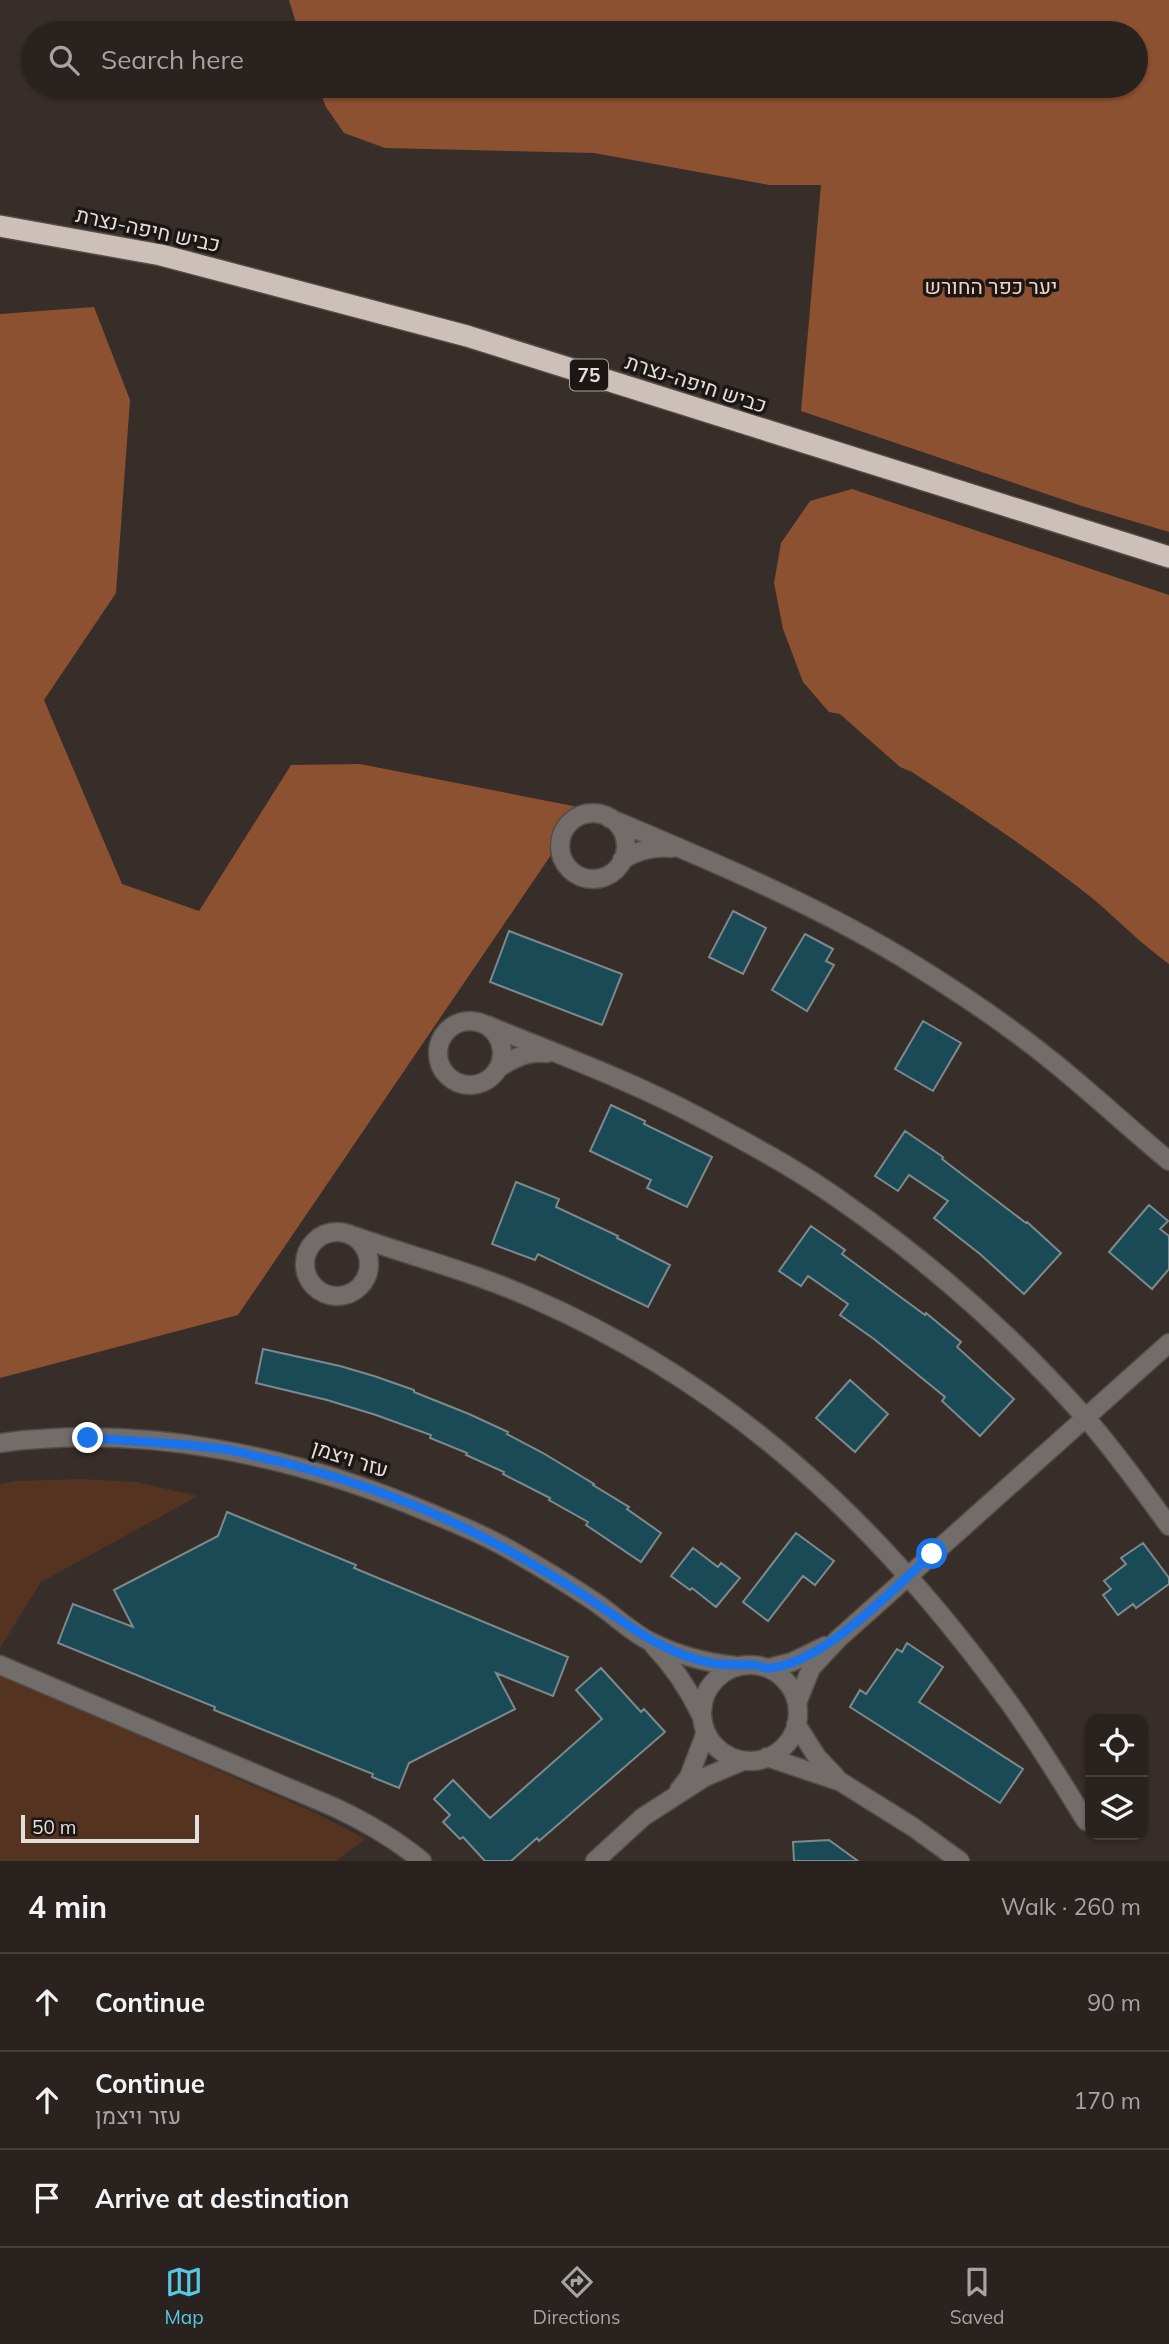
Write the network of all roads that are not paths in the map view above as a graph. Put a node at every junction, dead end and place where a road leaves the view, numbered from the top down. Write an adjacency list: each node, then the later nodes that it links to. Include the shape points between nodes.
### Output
1 (0, 226): 2 (highway, כביש חיפה-נצרת / 75, via 160,255 467,336)
2 (1169, 557)
3 (609, 818): 4 (street); 5 (street, via 625,841); 5 (street, via 591,813 572,820 562,835 561,852 568,868 584,877 610,874)
4 (686, 850): 5 (street, via 648,848); 9 (street, via 804,905 915,965 1052,1061)
5 (622, 860)
6 (487, 1025): 7 (street); 8 (street, via 503,1048); 8 (street, via 468,1020 450,1027 440,1042 438,1060 446,1075 462,1084 488,1081)
7 (568, 1057): 8 (street, via 535,1052 519,1055); 14 (street, via 694,1115 843,1202 988,1317)
8 (500, 1067)
9 (1166, 1160)
10 (354, 1236): 11 (street); 12 (street, via 367,1250); 12 (street, via 335,1232 317,1239 306,1254 308,1279 320,1292 346,1296 361,1287)
11 (409, 1255): 12 (street); 17 (street, via 532,1298 675,1373 822,1486)
12 (369, 1269)
13 (1169, 1343): 14 (street)
14 (1086, 1418): 16 (street); 17 (street)
15 (0, 1443): 19 (street, עזר ויצמן, via 88,1438 158,1442 233,1451 312,1470 382,1493 517,1553)
16 (1169, 1526)
17 (908, 1575): 18 (street); 30 (street, via 1003,1693)
18 (838, 1639): 22 (street); 23 (street, via 811,1668)
19 (649, 1641): 21 (street, via 711,1663); 24 (street, via 689,1689)
20 (0, 1665): 31 (street, via 371,1824)
21 (737, 1666): 22 (street); 24 (street, via 710,1685 703,1700)
22 (769, 1668): 23 (street, via 792,1689)
23 (797, 1703): 25 (street)
24 (704, 1724): 27 (street, via 715,1746); 29 (street, via 689,1777)
25 (796, 1724): 26 (street, via 785,1746); 28 (street, via 817,1757)
26 (767, 1757): 27 (street); 28 (street)
27 (743, 1761): 29 (street)
28 (841, 1782): 33 (street)
29 (675, 1796): 32 (street, via 643,1817)
30 (1085, 1819)
31 (422, 1861)
32 (595, 1861)
33 (960, 1861)

